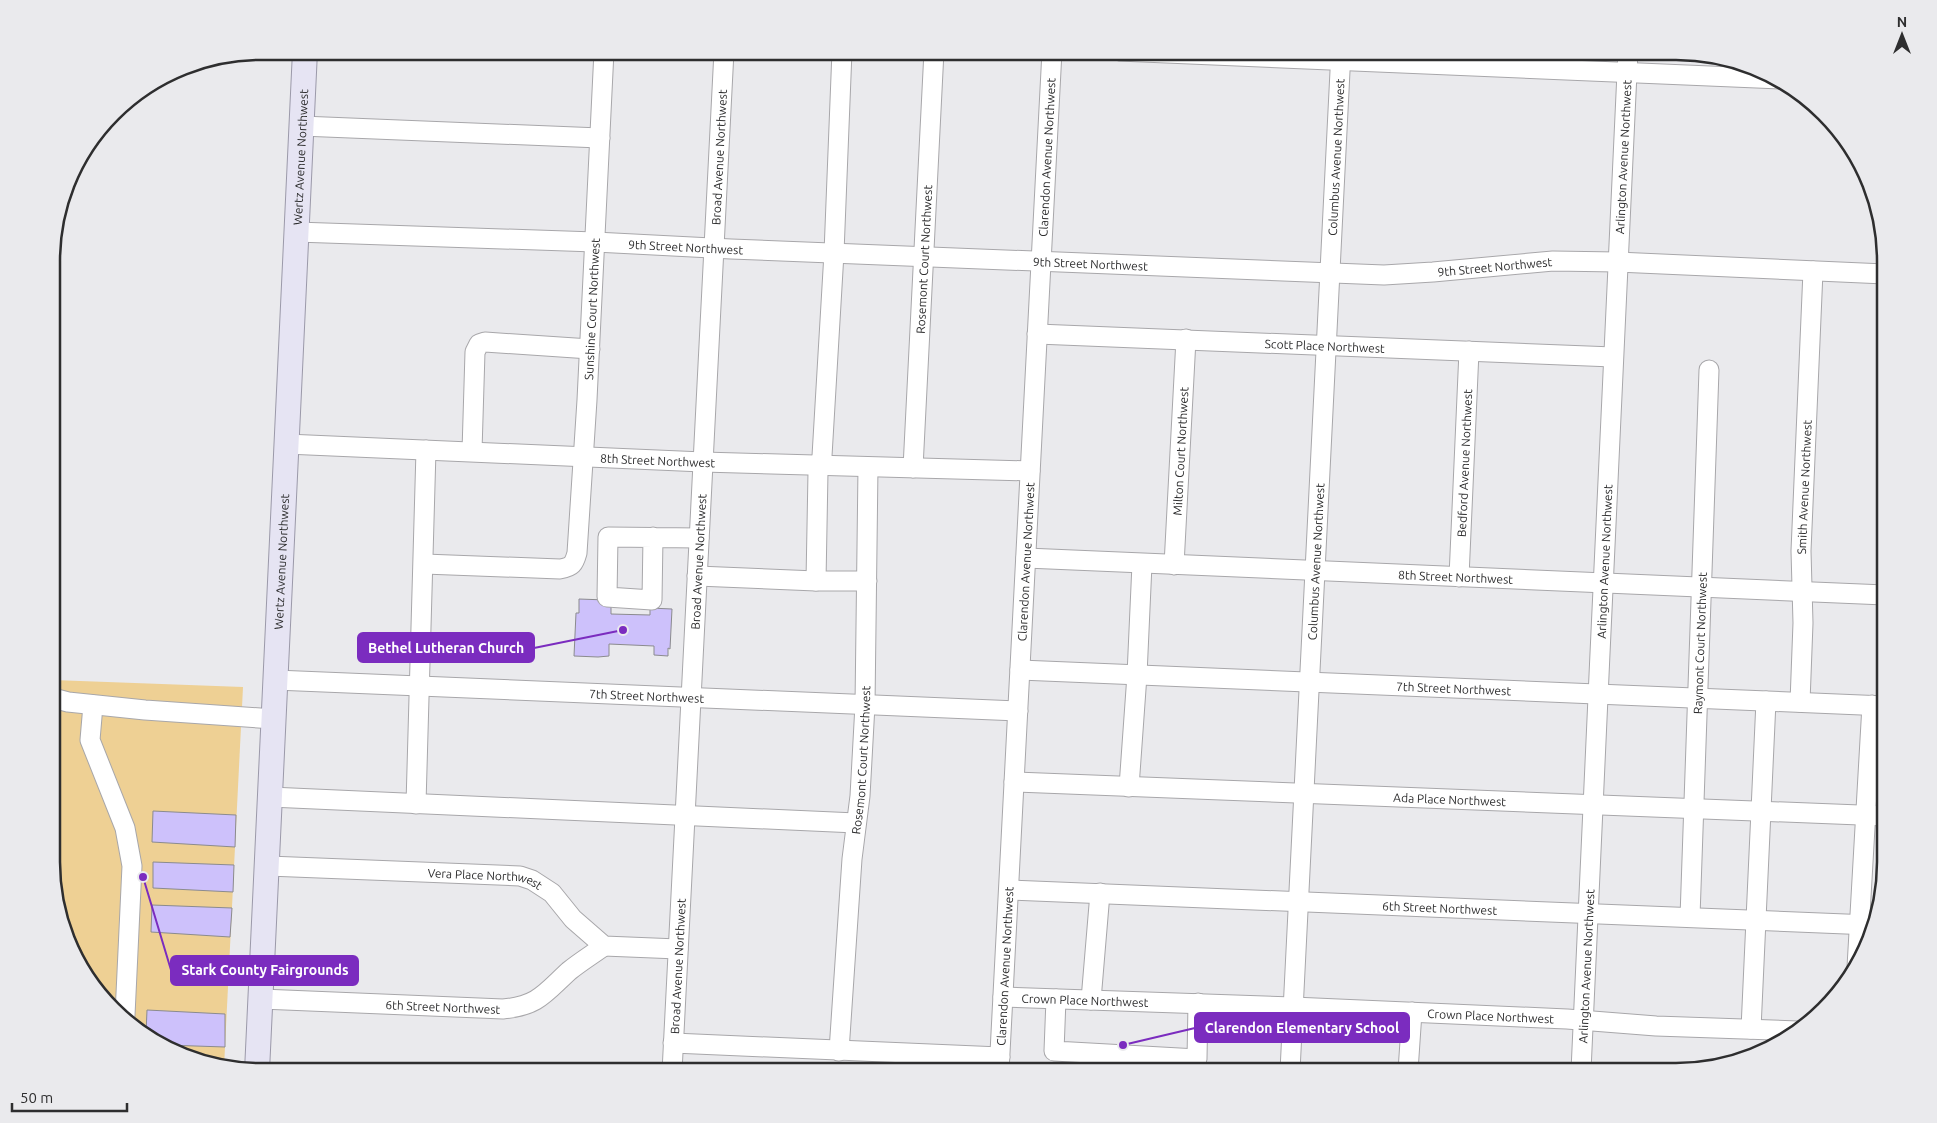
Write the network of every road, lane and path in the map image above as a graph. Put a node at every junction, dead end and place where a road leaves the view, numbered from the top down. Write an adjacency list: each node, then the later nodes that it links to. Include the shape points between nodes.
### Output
1 (304, 60): 12 (main road, Wertz Avenue Northwest)
2 (604, 60): 13 (street, Sunshine Court Northwest)
3 (724, 60): 16 (street, Broad Avenue Northwest)
4 (842, 60): 17 (street)
5 (934, 60): 18 (street, Rosemont Court Northwest)
6 (1052, 60): 19 (street, Clarendon Avenue Northwest)
7 (1341, 60): 22 (street, Columbus Avenue Northwest)
8 (1412, 60): 10 (street)
9 (1628, 60): 10 (street, Arlington Avenue Northwest)
10 (1627, 72): 11 (street); 20 (street, Arlington Avenue Northwest)
11 (1759, 78)
12 (300, 126): 13 (street); 14 (main road, Wertz Avenue Northwest)
13 (600, 138): 15 (street, Sunshine Court Northwest)
14 (296, 232): 15 (street, 9th Street Northwest); 31 (main road, Wertz Avenue Northwest)
15 (595, 242): 16 (street, 9th Street Northwest); 27 (street, Sunshine Court Northwest)
16 (714, 248): 17 (street, 9th Street Northwest); 35 (street, Broad Avenue Northwest)
17 (834, 253): 18 (street, 9th Street Northwest); 36 (street)
18 (923, 257): 19 (street, 9th Street Northwest); 38 (street, Rosemont Court Northwest)
19 (1042, 260): 22 (street, 9th Street Northwest); 24 (street, Clarendon Avenue Northwest)
20 (1617, 262): 21 (street, 9th Street Northwest); 22 (street, 9th Street Northwest, via 1553,261 1384,275); 29 (street, Arlington Avenue Northwest)
21 (1812, 271): 23 (street, 9th Street Northwest); 53 (street, Smith Avenue Northwest, via 1801,551)
22 (1330, 273): 26 (street, Columbus Avenue Northwest)
23 (1877, 274)
24 (1037, 334): 25 (street, Scott Place Northwest); 39 (street, Clarendon Avenue Northwest)
25 (1186, 339): 26 (street, Scott Place Northwest); 45 (street, Milton Court Northwest)
26 (1326, 345): 28 (street, Scott Place Northwest); 46 (street, Columbus Avenue Northwest)
27 (590, 349): 33 (street, via 479,344 475,355); 34 (street, Sunshine Court Northwest)
28 (1469, 351): 29 (street, Scott Place Northwest); 48 (street, Bedford Avenue Northwest)
29 (1612, 357): 51 (street, Arlington Avenue Northwest)
30 (1709, 370): 52 (street, Raymont Court Northwest)
31 (286, 444): 32 (street, 8th Street Northwest); 57 (main road, Wertz Avenue Northwest)
32 (426, 450): 33 (street, 8th Street Northwest); 43 (street)
33 (472, 451): 34 (street, 8th Street Northwest)
34 (583, 456): 35 (street, 8th Street Northwest); 43 (street, Sunshine Court Northwest, via 577,553 572,566 560,569)
35 (704, 462): 36 (street, 8th Street Northwest); 41 (street, Broad Avenue Northwest)
36 (820, 465): 37 (street, 8th Street Northwest); 49 (street)
37 (868, 467): 38 (street, 8th Street Northwest); 50 (street, Rosemont Court Northwest)
38 (913, 468): 39 (street, 8th Street Northwest)
39 (1030, 471): 42 (street, Clarendon Avenue Northwest)
40 (654, 537): 41 (street)
41 (699, 538): 47 (street, Broad Avenue Northwest)
42 (1026, 558): 44 (street, 8th Street Northwest); 55 (street, Clarendon Avenue Northwest)
43 (424, 564): 59 (street)
44 (1142, 564): 45 (street, 8th Street Northwest); 56 (street)
45 (1174, 565): 46 (street, 8th Street Northwest)
46 (1315, 571): 48 (street, 8th Street Northwest); 58 (street, Columbus Avenue Northwest)
47 (697, 576): 49 (street); 61 (street, Broad Avenue Northwest)
48 (1459, 577): 51 (street, 8th Street Northwest)
49 (816, 581): 50 (street)
50 (867, 581): 67 (street, Rosemont Court Northwest)
51 (1603, 583): 52 (street, 8th Street Northwest); 60 (street, Arlington Avenue Northwest)
52 (1701, 588): 53 (street, 8th Street Northwest); 62 (street, Raymont Court Northwest)
53 (1803, 592): 54 (street, 8th Street Northwest); 65 (street, Smith Avenue Northwest)
54 (1877, 595)
55 (1020, 670): 56 (street, 7th Street Northwest); 69 (street, Clarendon Avenue Northwest)
56 (1137, 675): 58 (street, 7th Street Northwest); 73 (street)
57 (275, 680): 59 (street, 7th Street Northwest); 71 (main road, Wertz Avenue Northwest)
58 (1308, 682): 60 (street, 7th Street Northwest); 74 (street, Columbus Avenue Northwest)
59 (418, 686): 61 (street, 7th Street Northwest); 76 (street)
60 (1600, 694): 62 (street, 7th Street Northwest); 77 (street, Arlington Avenue Northwest)
61 (690, 696): 67 (street, 7th Street Northwest); 81 (street, Broad Avenue Northwest)
62 (1698, 698): 64 (street, 7th Street Northwest); 78 (street, Raymont Court Northwest)
63 (60, 699): 66 (street)
64 (1766, 701): 65 (street, 7th Street Northwest); 79 (street)
65 (1800, 702): 68 (street, 7th Street Northwest)
66 (93, 705): 71 (street); 100 (street, via 90,740 125,828 132,866)
67 (865, 705): 69 (street, 7th Street Northwest); 83 (street, Rosemont Court Northwest)
68 (1877, 705)
69 (1018, 711): 72 (street, Clarendon Avenue Northwest)
70 (1877, 713): 80 (street)
71 (274, 719): 75 (main road, Wertz Avenue Northwest)
72 (1014, 782): 73 (street, Ada Place Northwest); 85 (street, Clarendon Avenue Northwest)
73 (1129, 787): 74 (street, Ada Place Northwest)
74 (1304, 793): 77 (street, Ada Place Northwest); 87 (street, Columbus Avenue Northwest)
75 (270, 797): 76 (street); 84 (main road, Wertz Avenue Northwest)
76 (416, 804): 81 (street)
77 (1594, 805): 78 (street, Ada Place Northwest); 88 (street, Arlington Avenue Northwest)
78 (1694, 809): 79 (street, Ada Place Northwest); 89 (street, Raymont Court Northwest)
79 (1761, 811): 80 (street, Ada Place Northwest); 90 (street)
80 (1865, 815): 82 (street, Ada Place Northwest); 91 (street)
81 (685, 816): 83 (street); 93 (street, Broad Avenue Northwest)
82 (1877, 816)
83 (856, 823): 106 (street, Rosemont Court Northwest)
84 (268, 866): 92 (street, Vera Place Northwest, via 520,876 552,893 573,919); 95 (main road, Wertz Avenue Northwest)
85 (1009, 890): 86 (street, 6th Street Northwest); 94 (street, Clarendon Avenue Northwest)
86 (1100, 893): 87 (street, 6th Street Northwest); 97 (street)
87 (1299, 901): 88 (street, 6th Street Northwest); 99 (street, Columbus Avenue Northwest)
88 (1589, 913): 89 (street, 6th Street Northwest); 102 (street, Arlington Avenue Northwest)
89 (1690, 917): 90 (street, 6th Street Northwest)
90 (1756, 921): 91 (street, 6th Street Northwest); 103 (street)
91 (1865, 925)
92 (604, 946): 93 (street); 95 (street, 6th Street Northwest, via 570,970 536,1001 514,1008)
93 (678, 949): 105 (street, Broad Avenue Northwest)
94 (1003, 997): 96 (street, Crown Place Northwest); 110 (street, Clarendon Avenue Northwest)
95 (261, 999): 107 (main road, Wertz Avenue Northwest)
96 (1056, 999): 97 (street, Crown Place Northwest); 111 (street, via 1054,1051)
97 (1091, 1000): 98 (street, Crown Place Northwest)
98 (1198, 1003): 99 (street, Crown Place Northwest); 112 (street)
99 (1293, 1007): 101 (street, Crown Place Northwest); 113 (street, Columbus Avenue Northwest)
100 (125, 1010)
101 (1412, 1012): 102 (street, Crown Place Northwest); 114 (street)
102 (1584, 1021): 103 (street, Crown Place Northwest); 115 (street, Arlington Avenue Northwest)
103 (1751, 1029): 104 (street, Crown Place Northwest)
104 (1786, 1030)
105 (673, 1043): 106 (street); 108 (street, Broad Avenue Northwest)
106 (839, 1051): 109 (street)
107 (257, 1063)
108 (672, 1063)
109 (988, 1063)
110 (1000, 1063)
111 (1176, 1063)
112 (1196, 1063)
113 (1290, 1063)
114 (1409, 1063)
115 (1582, 1063)

